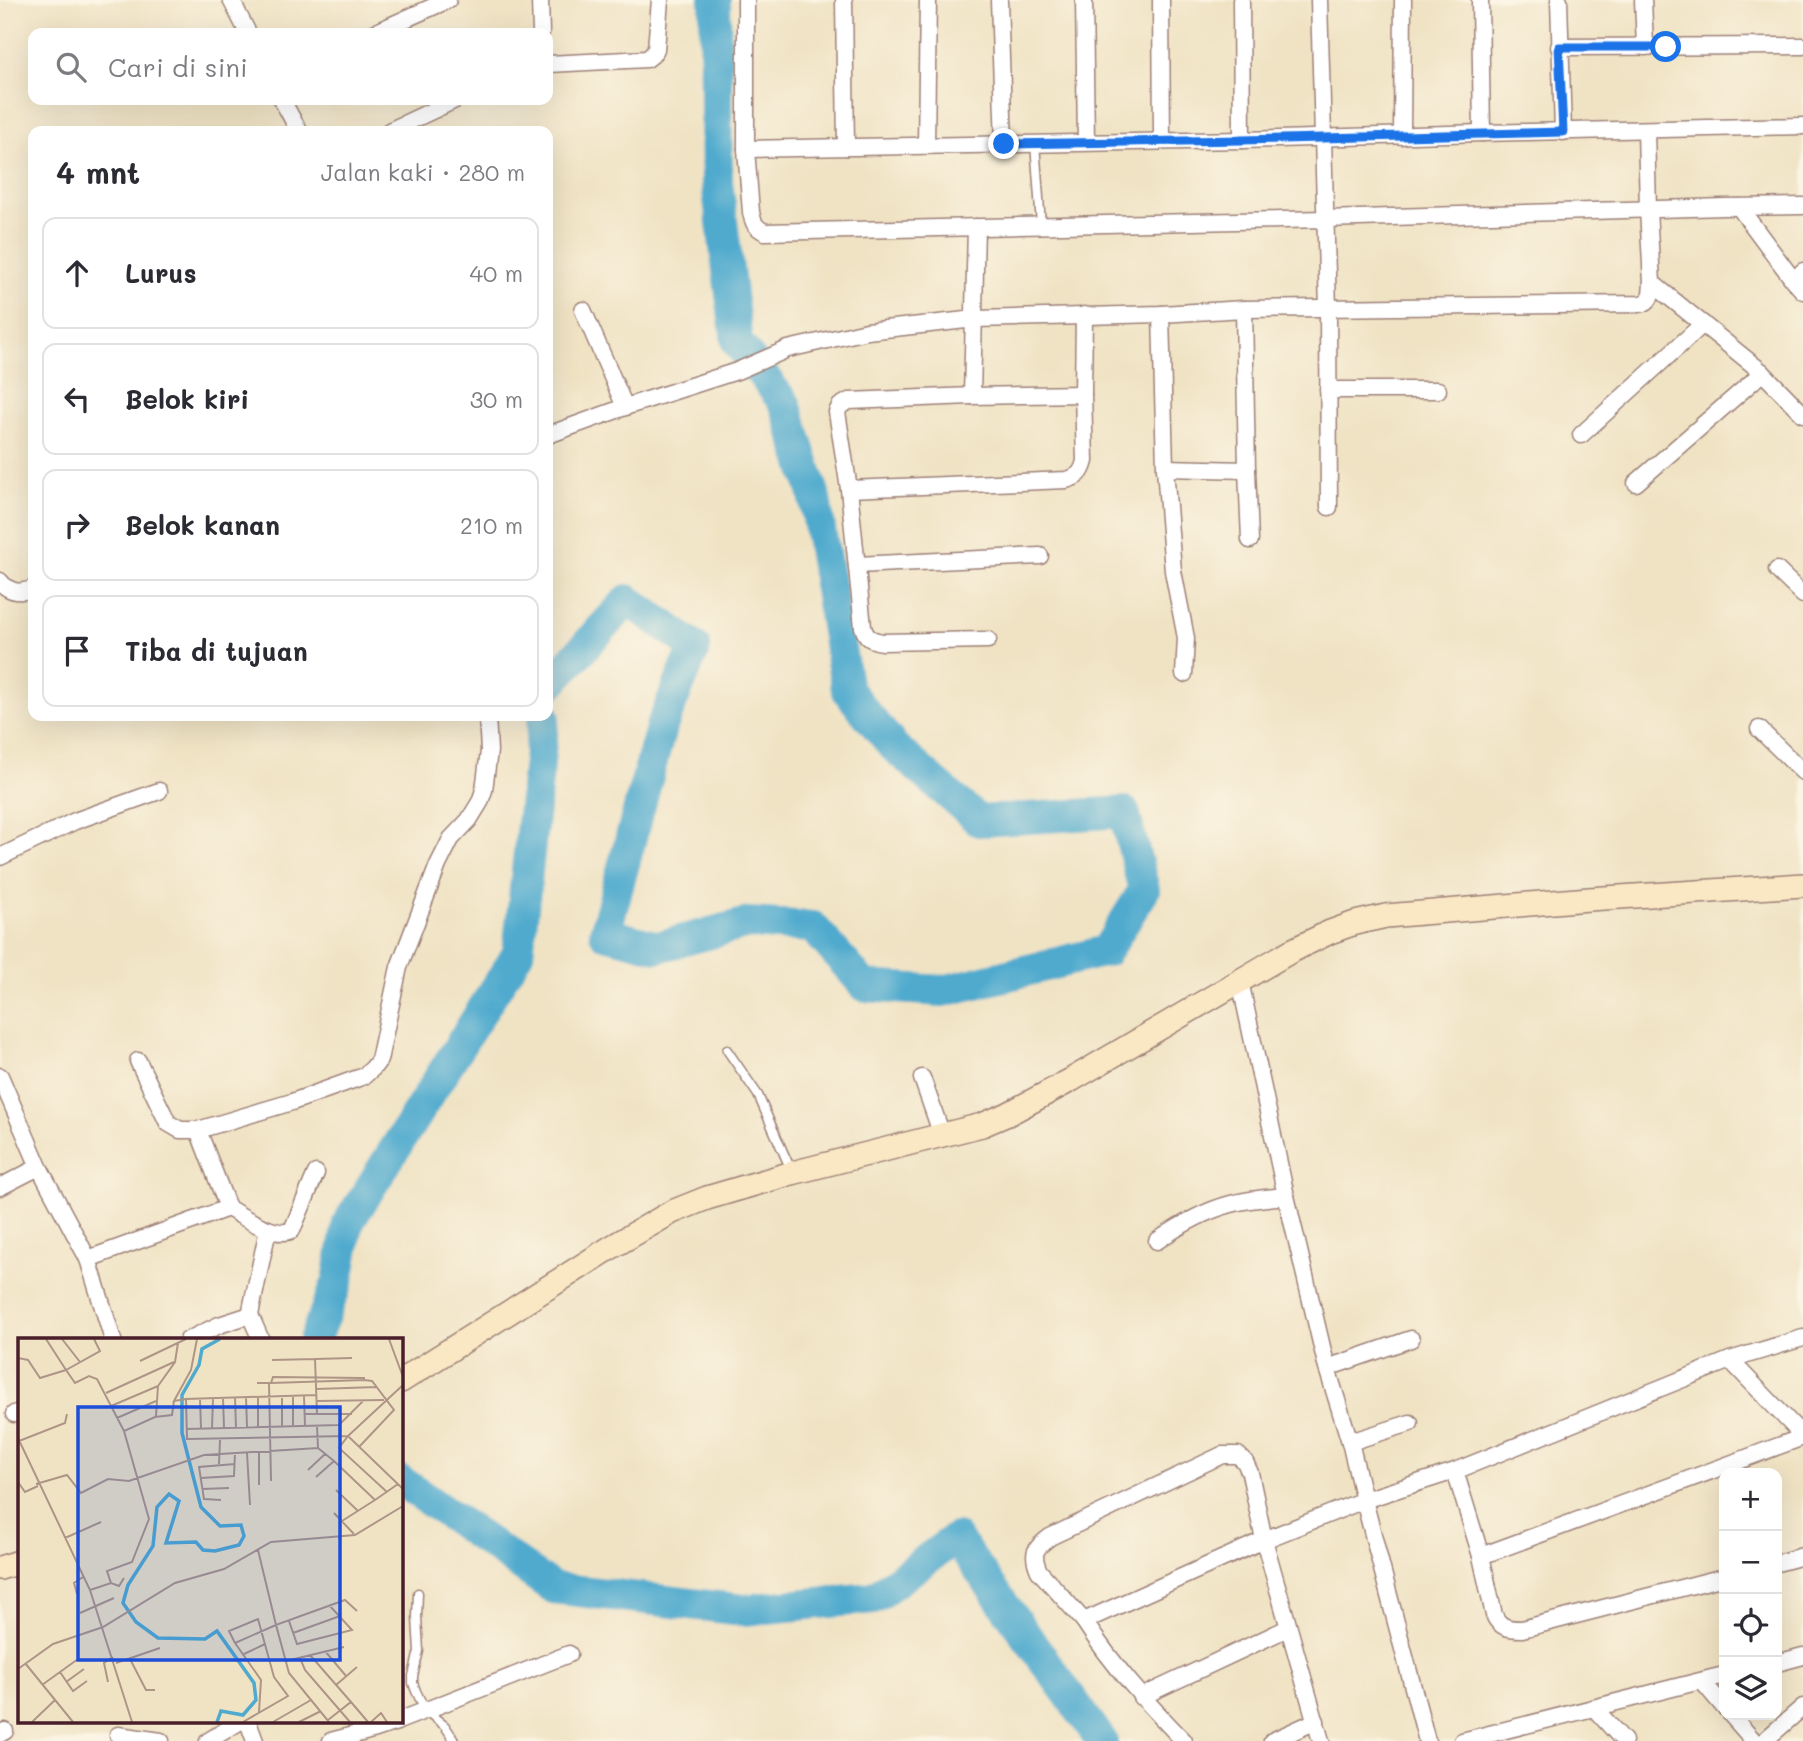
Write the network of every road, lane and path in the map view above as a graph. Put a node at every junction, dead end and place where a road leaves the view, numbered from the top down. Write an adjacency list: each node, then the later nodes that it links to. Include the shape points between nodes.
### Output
1 (231, 0): 17 (street)
2 (448, 0): 18 (street)
3 (540, 0): 19 (street)
4 (660, 0): 23 (street, via 656,49 647,58)
5 (746, 0): 41 (street)
6 (844, 0): 40 (street)
7 (928, 0): 39 (street)
8 (999, 0): 38 (street)
9 (1084, 0): 36 (street)
10 (1161, 0): 35 (street)
11 (1241, 0): 34 (street)
12 (1319, 0): 33 (street)
13 (1403, 0): 32 (street)
14 (1480, 0): 31 (street)
15 (1559, 0): 21 (street)
16 (1643, 0): 22 (street)
17 (245, 28)
18 (385, 28)
19 (541, 28)
20 (1803, 46): 22 (street)
21 (1559, 47): 22 (street); 30 (street)
22 (1645, 47)
23 (553, 64)
24 (285, 105): 26 (street)
25 (444, 105): 27 (street)
26 (296, 126)
27 (400, 126)
28 (1803, 126): 29 (street)
29 (1646, 130): 30 (street); 44 (street)
30 (1563, 132): 31 (street)
31 (1482, 133): 32 (street)
32 (1402, 136): 33 (street)
33 (1322, 138): 34 (street); 45 (street)
34 (1242, 140): 35 (street)
35 (1162, 141): 36 (street)
36 (1086, 142): 37 (street)
37 (1035, 143): 38 (street); 46 (lane)
38 (1004, 144): 39 (street)
39 (926, 145): 40 (street)
40 (846, 147): 41 (street)
41 (746, 149): 47 (street, via 752,221 765,232)
42 (1740, 206): 43 (street); 44 (street); 48 (street)
43 (1803, 206)
44 (1648, 209): 45 (street); 49 (street)
45 (1325, 219): 46 (street); 51 (street)
46 (1041, 225): 47 (street)
47 (976, 227): 55 (street)
48 (1800, 281)
49 (1652, 283): 51 (street, via 1651,298 1640,304); 56 (street)
50 (1244, 309): 51 (street); 53 (street); 67 (street)
51 (1328, 309): 58 (street)
52 (583, 310): 62 (street)
53 (1161, 314): 54 (street); 66 (street)
54 (1084, 315): 55 (street); 60 (street)
55 (975, 319): 61 (street); 62 (street, via 867,331 788,349 737,371)
56 (1703, 324): 57 (street); 65 (street)
57 (1762, 372): 63 (street); 68 (street)
58 (1328, 390): 59 (street); 70 (street)
59 (1438, 390)
60 (1083, 394): 61 (street); 69 (street, via 1085,461 1076,477)
61 (972, 396): 69 (street, via 849,401 840,406 837,412)
62 (625, 407): 64 (street)
63 (1803, 414)
64 (553, 433)
65 (1581, 435)
66 (1165, 468): 67 (street); 79 (street, via 1173,571 1186,638)
67 (1247, 470): 71 (street)
68 (1636, 483)
69 (849, 489): 73 (street)
70 (1329, 507)
71 (1250, 540)
72 (1040, 556): 73 (street)
73 (857, 565): 78 (street, via 863,627 872,640)
74 (1777, 570): 77 (street)
75 (0, 581): 76 (street, via 8,590)
76 (28, 590)
77 (1803, 595)
78 (988, 640)
79 (1184, 674)
80 (487, 721): 91 (street, via 484,790 469,820 451,839 399,967 379,1060 364,1076)
81 (1759, 729): 82 (street)
82 (1803, 772)
83 (159, 791): 84 (street, via 75,821)
84 (0, 857)
85 (1803, 885): 86 (street, via 1386,916 1330,932)
86 (1240, 981): 92 (street, via 1008,1114); 97 (street)
87 (727, 1050): 95 (lane, via 758,1096)
88 (138, 1061): 91 (street, via 168,1123 180,1130)
89 (0, 1076): 93 (street)
90 (922, 1079): 92 (street)
91 (198, 1130): 98 (street)
92 (942, 1135): 95 (street)
93 (39, 1167): 96 (street); 101 (street)
94 (316, 1173): 99 (street, via 292,1230)
95 (792, 1173): 110 (street, via 707,1198 649,1224)
96 (0, 1187)
97 (1286, 1196): 100 (street, via 1218,1208); 109 (street)
98 (228, 1208): 99 (street); 101 (street)
99 (268, 1230): 102 (street)
100 (1157, 1241)
101 (88, 1259): 103 (street)
102 (250, 1315): 104 (street); 105 (street)
103 (112, 1338)
104 (192, 1338)
105 (260, 1338)
106 (1803, 1338): 108 (street)
107 (1411, 1339): 109 (street)
108 (1730, 1360): 112 (street); 114 (street)
109 (1327, 1368): 113 (street)
110 (402, 1380)
111 (1410, 1423): 113 (street)
112 (1803, 1437): 117 (street)
113 (1350, 1442): 115 (street)
114 (1455, 1471): 115 (street); 117 (street)
115 (1364, 1500): 116 (street); 153 (street)
116 (1264, 1540): 124 (street); 124 (street, via 1245,1462 1238,1455 1222,1455 1042,1543 1034,1553 1039,1571); 125 (street)
117 (1481, 1556): 122 (street, via 1494,1615 1508,1629)
118 (1803, 1556): 120 (street)
119 (18, 1562): 121 (street)
120 (1782, 1562)
121 (0, 1568)
122 (1719, 1578)
123 (418, 1593): 135 (lane, via 419,1658 413,1676)
124 (1083, 1621): 131 (street)
125 (1288, 1628): 131 (street); 138 (street)
126 (569, 1654): 135 (street)
127 (1803, 1656): 128 (street)
128 (1782, 1662)
129 (1719, 1676): 130 (street)
130 (1702, 1681): 132 (street); 134 (street)
131 (1141, 1697): 150 (street)
132 (1719, 1701)
133 (1803, 1706): 158 (street)
134 (1594, 1708): 142 (street); 156 (street)
135 (425, 1710): 136 (street); 149 (lane)
136 (402, 1720)
137 (1735, 1720): 157 (street)
138 (1316, 1721): 151 (street); 152 (street)
139 (236, 1724): 146 (street)
140 (248, 1724): 147 (street)
141 (392, 1724): 144 (street)
142 (1530, 1724): 154 (street); 155 (street)
143 (118, 1735): 145 (street)
144 (362, 1737): 148 (street)
145 (161, 1741)
146 (208, 1741)
147 (255, 1741)
148 (331, 1741)
149 (455, 1741)
150 (1184, 1741)
151 (1272, 1741)
152 (1321, 1741)
153 (1427, 1741)
154 (1462, 1741)
155 (1532, 1741)
156 (1624, 1741)
157 (1754, 1741)
158 (1764, 1741)

